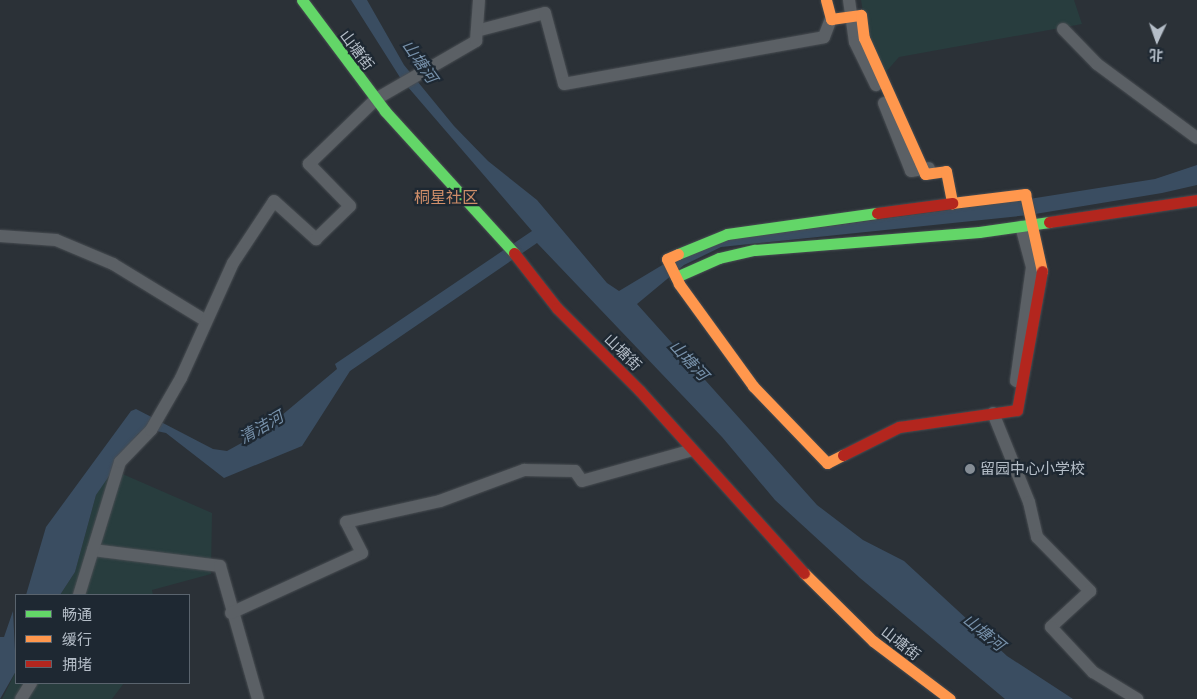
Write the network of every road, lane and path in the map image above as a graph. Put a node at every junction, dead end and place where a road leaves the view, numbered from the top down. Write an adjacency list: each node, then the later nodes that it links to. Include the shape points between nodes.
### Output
1 (302, 0): 8 (street, 山塘街)
2 (479, 0): 7 (street)
3 (826, 0): 5 (street)
4 (849, 0): 10 (street, via 855,42 911,171 940,167)
5 (831, 20): 7 (street, via 824,37 564,84 545,13); 10 (street, via 861,15 864,38 925,174 946,171)
6 (1063, 29): 9 (street, via 1097,64)
7 (480, 30): 8 (street, via 476,41 412,75)
8 (376, 100): 15 (street, via 309,164 350,206 316,239 274,201 233,263); 18 (street, 山塘街, via 508,245 558,308)
9 (1197, 138)
10 (949, 199): 12 (street, via 1024,193); 14 (street, via 727,234 668,260)
11 (1197, 200): 12 (street)
12 (1027, 222): 14 (street, via 755,250 719,258); 16 (street, via 1032,267); 17 (street, via 1042,271 1018,410)
13 (0, 236): 15 (street, via 56,240 113,264)
14 (675, 276): 17 (street, via 753,386 827,463 899,427)
15 (206, 320): 19 (street, via 154,424 120,462)
16 (1015, 404)
17 (994, 414): 26 (street, via 1029,502 1037,537 1090,591 1051,627 1093,672)
18 (692, 450): 21 (street, via 582,481 575,471 524,470 440,501 346,522 362,553); 25 (street, 山塘街, via 822,592 873,641)
19 (93, 550): 20 (street); 21 (street, via 220,566)
20 (79, 594)
21 (231, 613): 24 (street)
22 (30, 684): 23 (street)
23 (21, 699)
24 (258, 699)
25 (950, 699)
26 (1137, 699)

